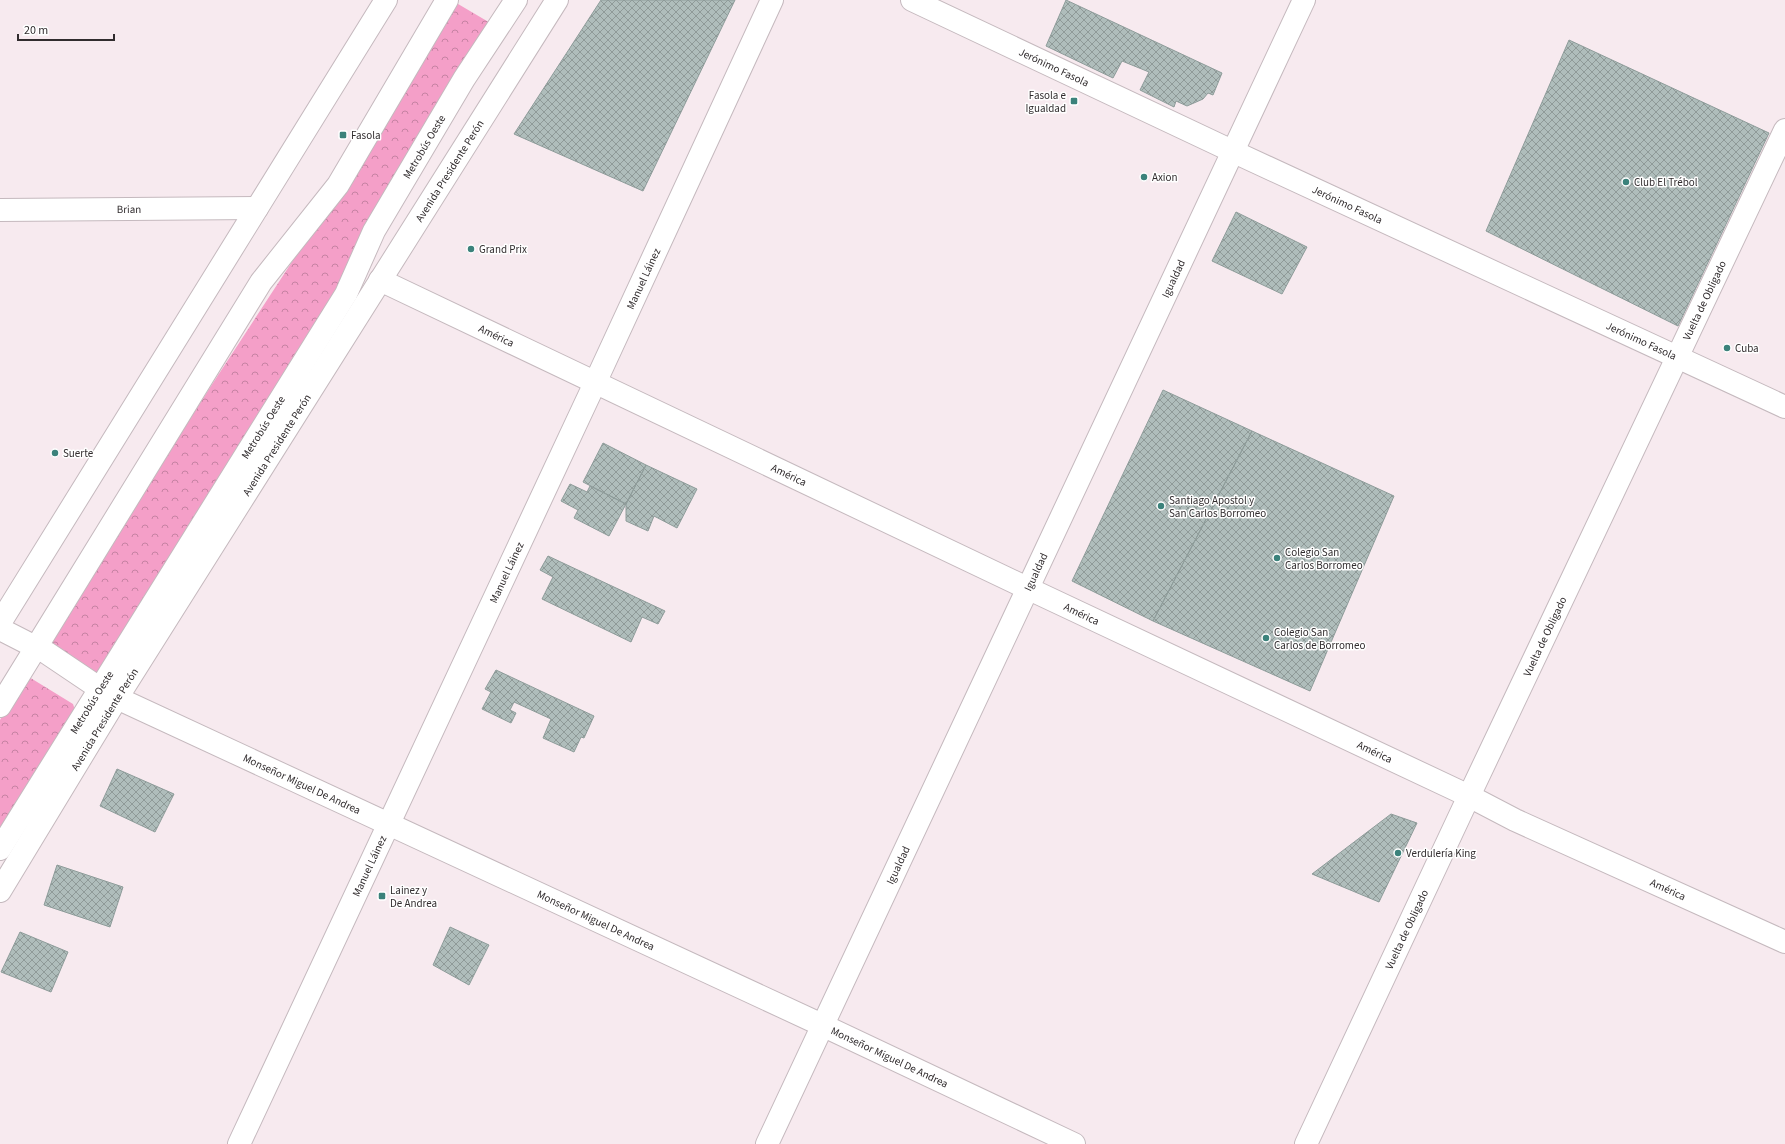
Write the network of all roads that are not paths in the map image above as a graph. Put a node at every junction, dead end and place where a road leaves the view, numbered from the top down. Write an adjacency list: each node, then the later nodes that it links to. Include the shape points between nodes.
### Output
1 (386, 0): 10 (street)
2 (447, 0): 19 (street, via 338,185 261,282)
3 (516, 0): 20 (street, Metrobús Oeste, via 464,79 374,231 346,294)
4 (557, 0): 12 (street, Avenida Presidente Perón)
5 (772, 0): 14 (street, Manuel Láinez)
6 (912, 0): 9 (street, Jerónimo Fasola)
7 (1304, 0): 9 (street, Igualdad)
8 (1785, 130): 13 (street, Vuelta de Obligado)
9 (1232, 151): 13 (street, Jerónimo Fasola); 16 (street, Igualdad)
10 (257, 208): 11 (street, Brian); 17 (street)
11 (0, 210)
12 (380, 280): 14 (street, América); 20 (street, Avenida Presidente Perón)
13 (1678, 357): 15 (street, Jerónimo Fasola); 22 (street, Vuelta de Obligado)
14 (595, 384): 16 (street, América); 23 (street, Manuel Láinez)
15 (1785, 407)
16 (1027, 588): 22 (street, América); 27 (street, Igualdad)
17 (0, 623)
18 (0, 629): 19 (street, Monseñor Miguel De Andrea)
19 (35, 649): 20 (street, Monseñor Miguel De Andrea); 21 (street)
20 (108, 693): 23 (street, Monseñor Miguel De Andrea); 24 (street, Metrobús Oeste); 25 (street, Avenida Presidente Perón)
21 (0, 706)
22 (1469, 796): 26 (street, América, via 1515,820); 31 (street, Vuelta de Obligado)
23 (389, 824): 27 (street, Monseñor Miguel De Andrea); 28 (street, Manuel Láinez)
24 (0, 849)
25 (0, 891)
26 (1785, 942)
27 (822, 1025): 29 (street, Igualdad); 30 (street, Monseñor Miguel De Andrea)
28 (239, 1144)
29 (767, 1144)
30 (1074, 1144)
31 (1306, 1144)

